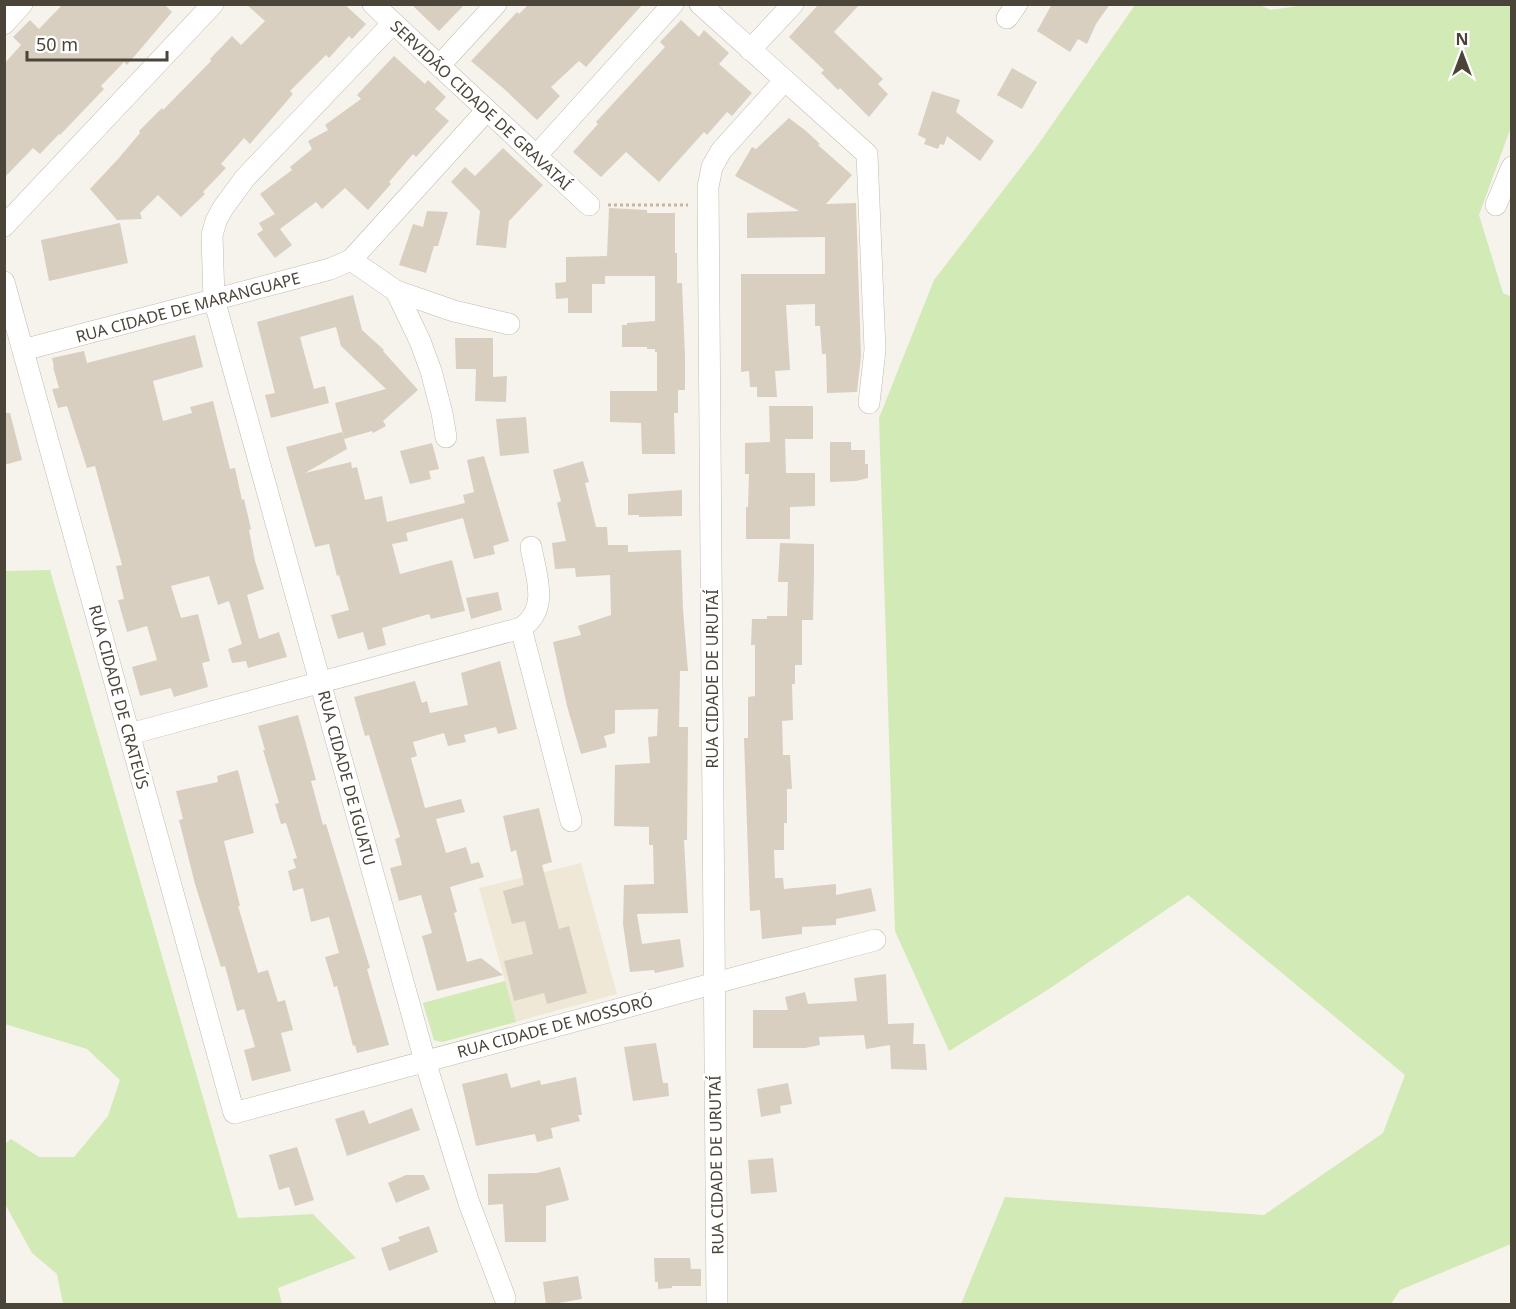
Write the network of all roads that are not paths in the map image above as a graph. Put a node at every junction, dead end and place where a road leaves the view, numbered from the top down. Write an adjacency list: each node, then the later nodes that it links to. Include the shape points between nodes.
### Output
1 (22, 4): 9 (street)
2 (373, 4): 8 (street, SERVIDÃO CIDADE DE GRAVATAÍ)
3 (496, 4): 11 (street)
4 (673, 4): 14 (street)
5 (700, 4): 10 (street)
6 (793, 4): 10 (street)
7 (206, 7): 18 (street)
8 (393, 23): 11 (street, SERVIDÃO CIDADE DE GRAVATAÍ); 22 (street, RUA CIDADE DE IGUATU, via 233,192 212,235)
9 (4, 24)
10 (750, 50): 12 (street)
11 (439, 66): 13 (street, SERVIDÃO CIDADE DE GRAVATAÍ)
12 (784, 81): 25 (street, via 867,154 875,350); 33 (street, RUA CIDADE DE URUTAÍ, via 721,151 712,167 708,187)
13 (487, 110): 14 (street, SERVIDÃO CIDADE DE GRAVATAÍ); 19 (street)
14 (536, 156): 16 (street, SERVIDÃO CIDADE DE GRAVATAÍ)
15 (1512, 167): 17 (street)
16 (589, 205)
17 (1496, 205)
18 (4, 226)
19 (351, 260): 21 (street); 22 (street, RUA CIDADE DE MARANGUAPE)
20 (4, 282): 24 (street, RUA CIDADE DE CRATEÚS)
21 (396, 291): 23 (street); 26 (street, via 431,371)
22 (214, 299): 24 (street, RUA CIDADE DE MARANGUAPE); 29 (street, RUA CIDADE DE IGUATU)
23 (509, 324)
24 (24, 350): 30 (street, RUA CIDADE DE CRATEÚS)
25 (869, 403)
26 (446, 437)
27 (531, 547): 28 (street, via 540,600 537,614)
28 (521, 628): 29 (street); 31 (street)
29 (320, 682): 30 (street); 34 (street, RUA CIDADE DE IGUATU)
30 (130, 734): 35 (street, RUA CIDADE DE CRATEÚS)
31 (571, 821)
32 (875, 940): 33 (street, RUA CIDADE DE MOSSORÓ)
33 (714, 984): 34 (street, RUA CIDADE DE MOSSORÓ); 37 (street, RUA CIDADE DE URUTAÍ)
34 (425, 1061): 35 (street, RUA CIDADE DE MOSSORÓ); 36 (street, RUA CIDADE DE IGUATU, via 469,1203)
35 (234, 1113)
36 (505, 1298)
37 (717, 1305)

